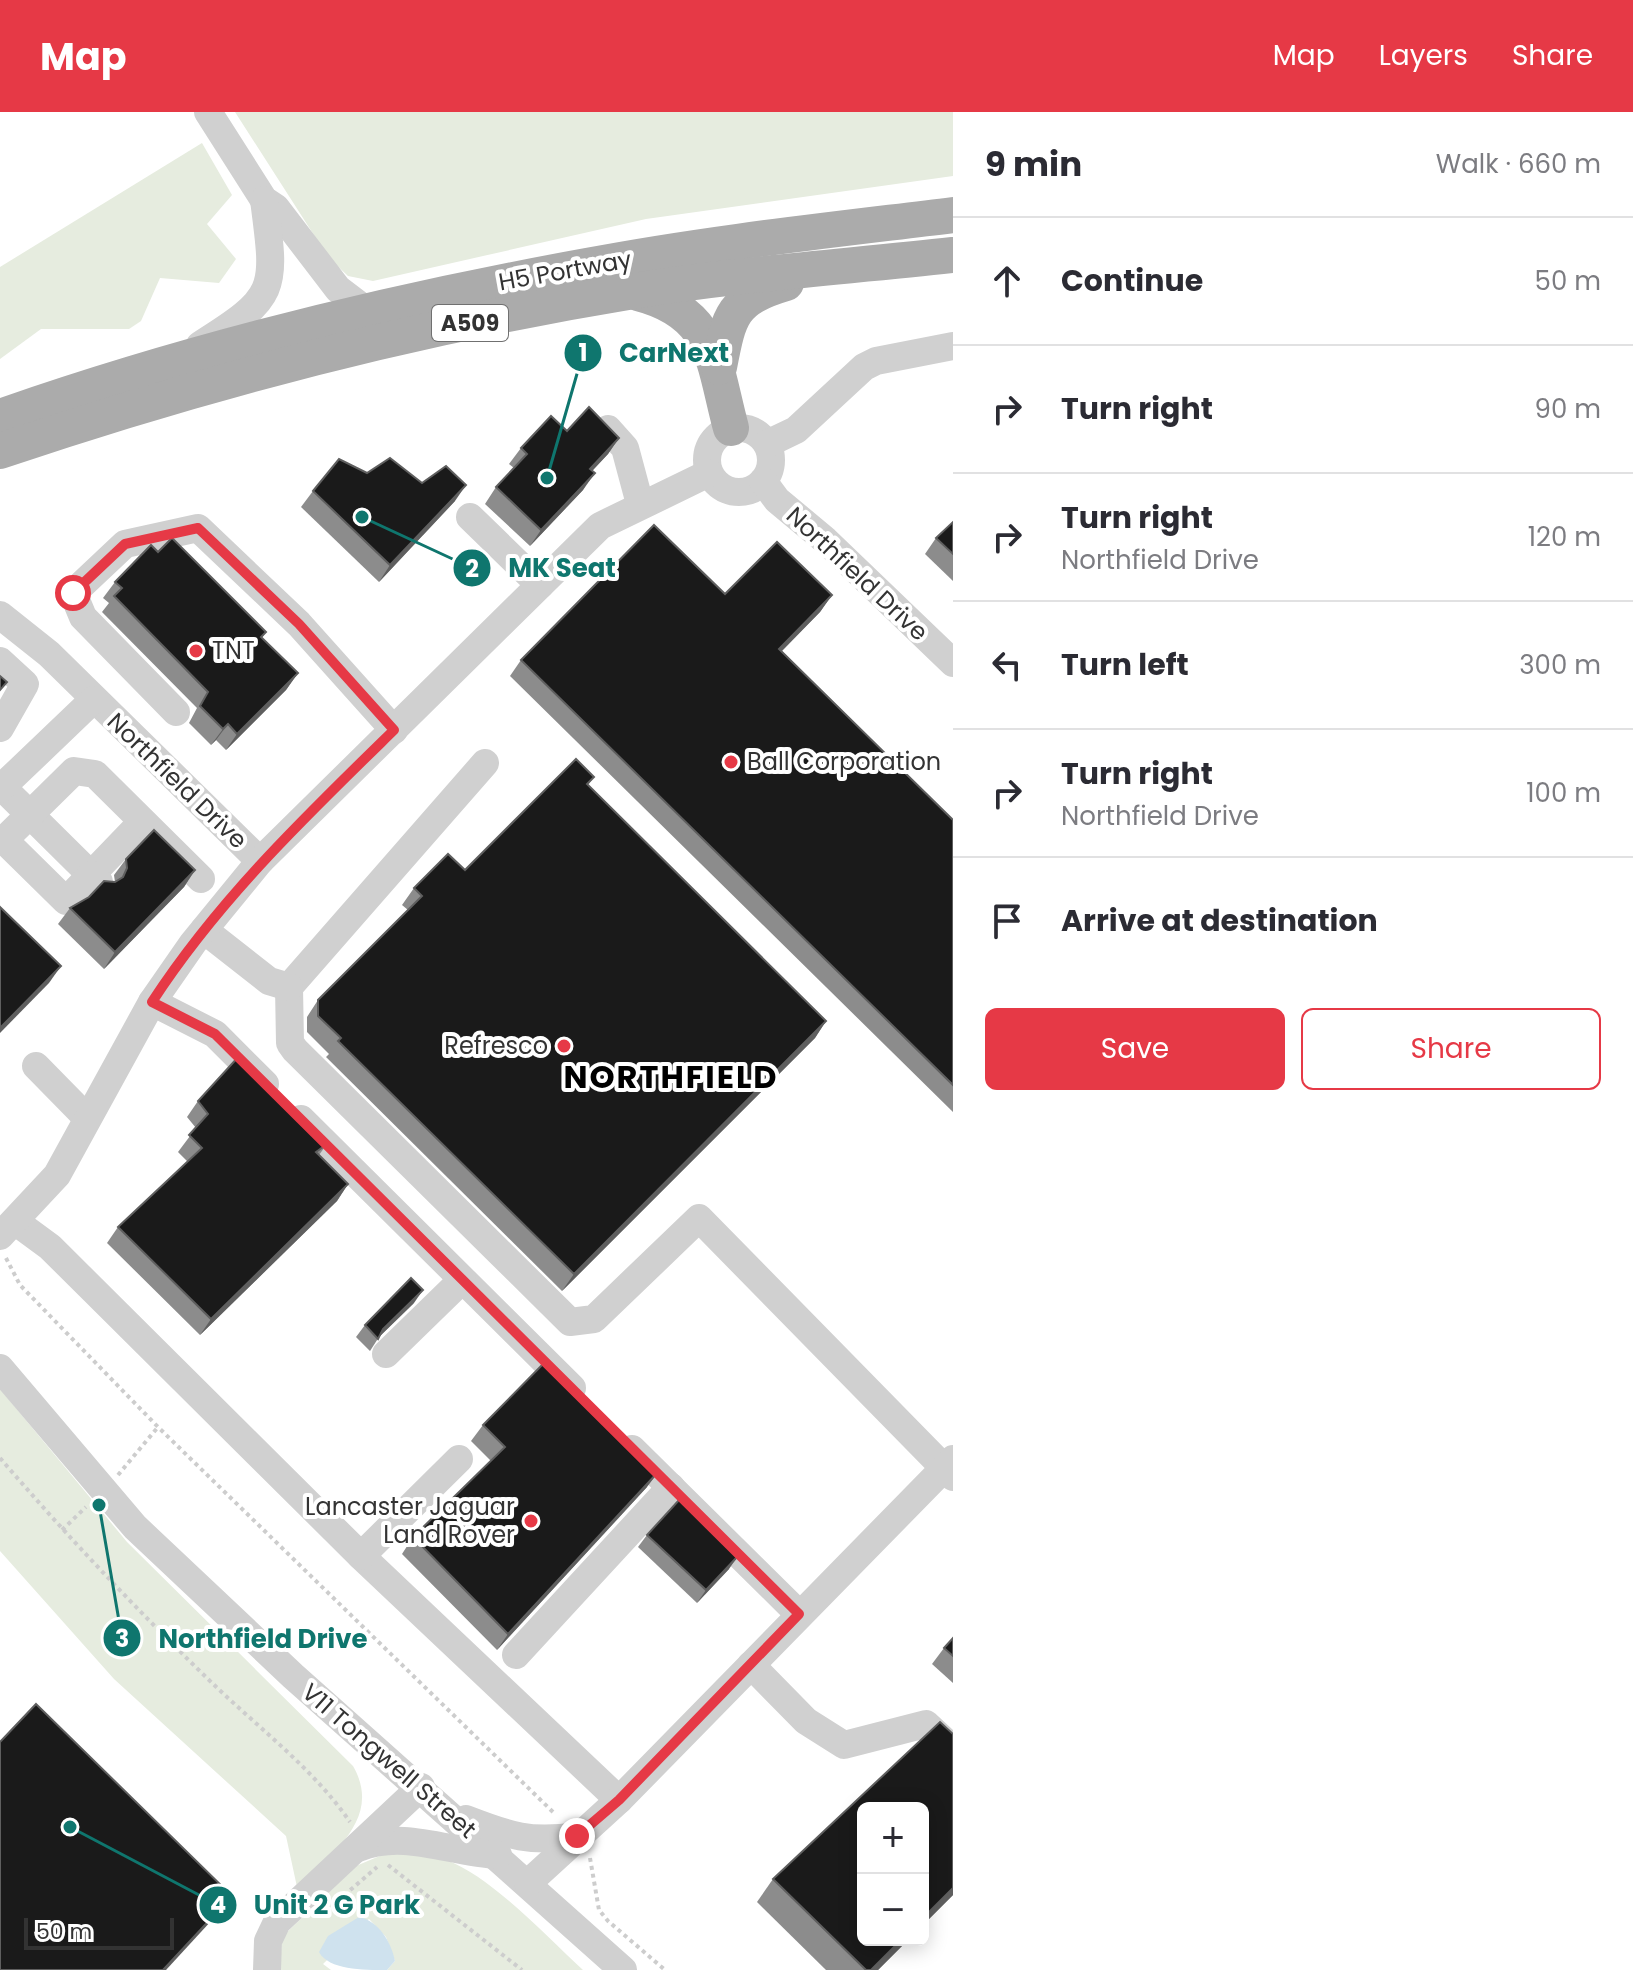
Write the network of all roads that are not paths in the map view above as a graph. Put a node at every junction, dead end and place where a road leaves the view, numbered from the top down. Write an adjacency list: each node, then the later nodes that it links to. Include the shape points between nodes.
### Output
1 (208, 112): 2 (street)
2 (264, 200): 7 (street, via 276,208 338,289); 9 (street, via 271,264 261,300 236,325)
3 (953, 215): 7 (main road, H5 Portway / A509, via 647,256)
4 (953, 255): 5 (main road, H5 Portway / A509)
5 (844, 267): 6 (main road, H5 Portway / A509); 10 (main road, A509, via 748,297 734,314)
6 (630, 291): 10 (main road, via 659,299 686,315 698,326); 15 (main road, H5 Portway / A509, via 313,358)
7 (367, 311): 9 (main road, H5 Portway / A509)
8 (953, 346): 14 (street, via 864,367 796,430)
9 (175, 361): 11 (main road, H5 Portway / A509)
10 (719, 367): 12 (main road)
11 (0, 417)
12 (731, 428): 14 (street, via 752,430); 16 (street, via 709,445)
13 (608, 429): 18 (street, via 625,448)
14 (767, 444): 17 (street, via 771,464)
15 (0, 451)
16 (709, 473): 17 (street, via 733,492); 18 (street, Northfield Drive)
17 (763, 481): 23 (street, Northfield Drive, via 777,500)
18 (640, 504): 20 (street, Northfield Drive, via 600,526)
19 (470, 517): 20 (street)
20 (540, 585): 27 (street, Northfield Drive)
21 (4, 625): 24 (street, Northfield Drive, via 49,654)
22 (0, 661): 26 (street, via 25,684)
23 (953, 663)
24 (93, 700): 29 (street, Northfield Drive); 32 (street, Northfield Drive)
25 (176, 712): 27 (street, via 83,617 73,593 125,544 198,528 299,624)
26 (0, 728)
27 (394, 730): 32 (street, Northfield Drive)
28 (485, 763): 35 (street)
29 (1, 788): 30 (street)
30 (30, 814): 31 (street, via 74,771 95,774); 31 (street, via 91,883)
31 (142, 822): 33 (street)
32 (260, 861): 34 (street, Northfield Drive)
33 (201, 879)
34 (204, 930): 35 (street, via 269,981); 36 (street, Northfield Drive)
35 (289, 987): 46 (street, via 290,1043 295,1050 561,1316 570,1322 594,1319 699,1218)
36 (152, 1002): 38 (street, Northfield Drive); 40 (street, via 215,1034)
37 (36, 1066): 38 (street)
38 (87, 1118): 39 (street, Northfield Drive, via 57,1175)
39 (6, 1235): 48 (street, via 50,1247)
40 (462, 1280): 41 (street); 43 (street)
41 (386, 1354)
42 (0, 1368): 53 (street, V11 Tongwell Street, via 135,1527 305,1687)
43 (594, 1411)
44 (616, 1433): 47 (street)
45 (459, 1459): 48 (street)
46 (950, 1468): 49 (street)
47 (671, 1487): 49 (street); 50 (street)
48 (361, 1556): 54 (street)
49 (799, 1614): 51 (street)
50 (516, 1655)
51 (751, 1665): 52 (street, via 806,1721 844,1745 926,1724); 54 (street)
52 (953, 1749)
53 (421, 1787): 55 (street, V11 Tongwell Street); 57 (street)
54 (619, 1800): 56 (street)
55 (446, 1811): 56 (street, via 522,1839); 58 (street, V11 Tongwell Street)
56 (577, 1836): 59 (street)
57 (359, 1845): 58 (street, via 406,1840 467,1854); 60 (street, via 277,1922 268,1941)
58 (498, 1855): 59 (street, V11 Tongwell Street)
59 (528, 1883): 61 (street, V11 Tongwell Street)
60 (267, 1970)
61 (623, 1970)

